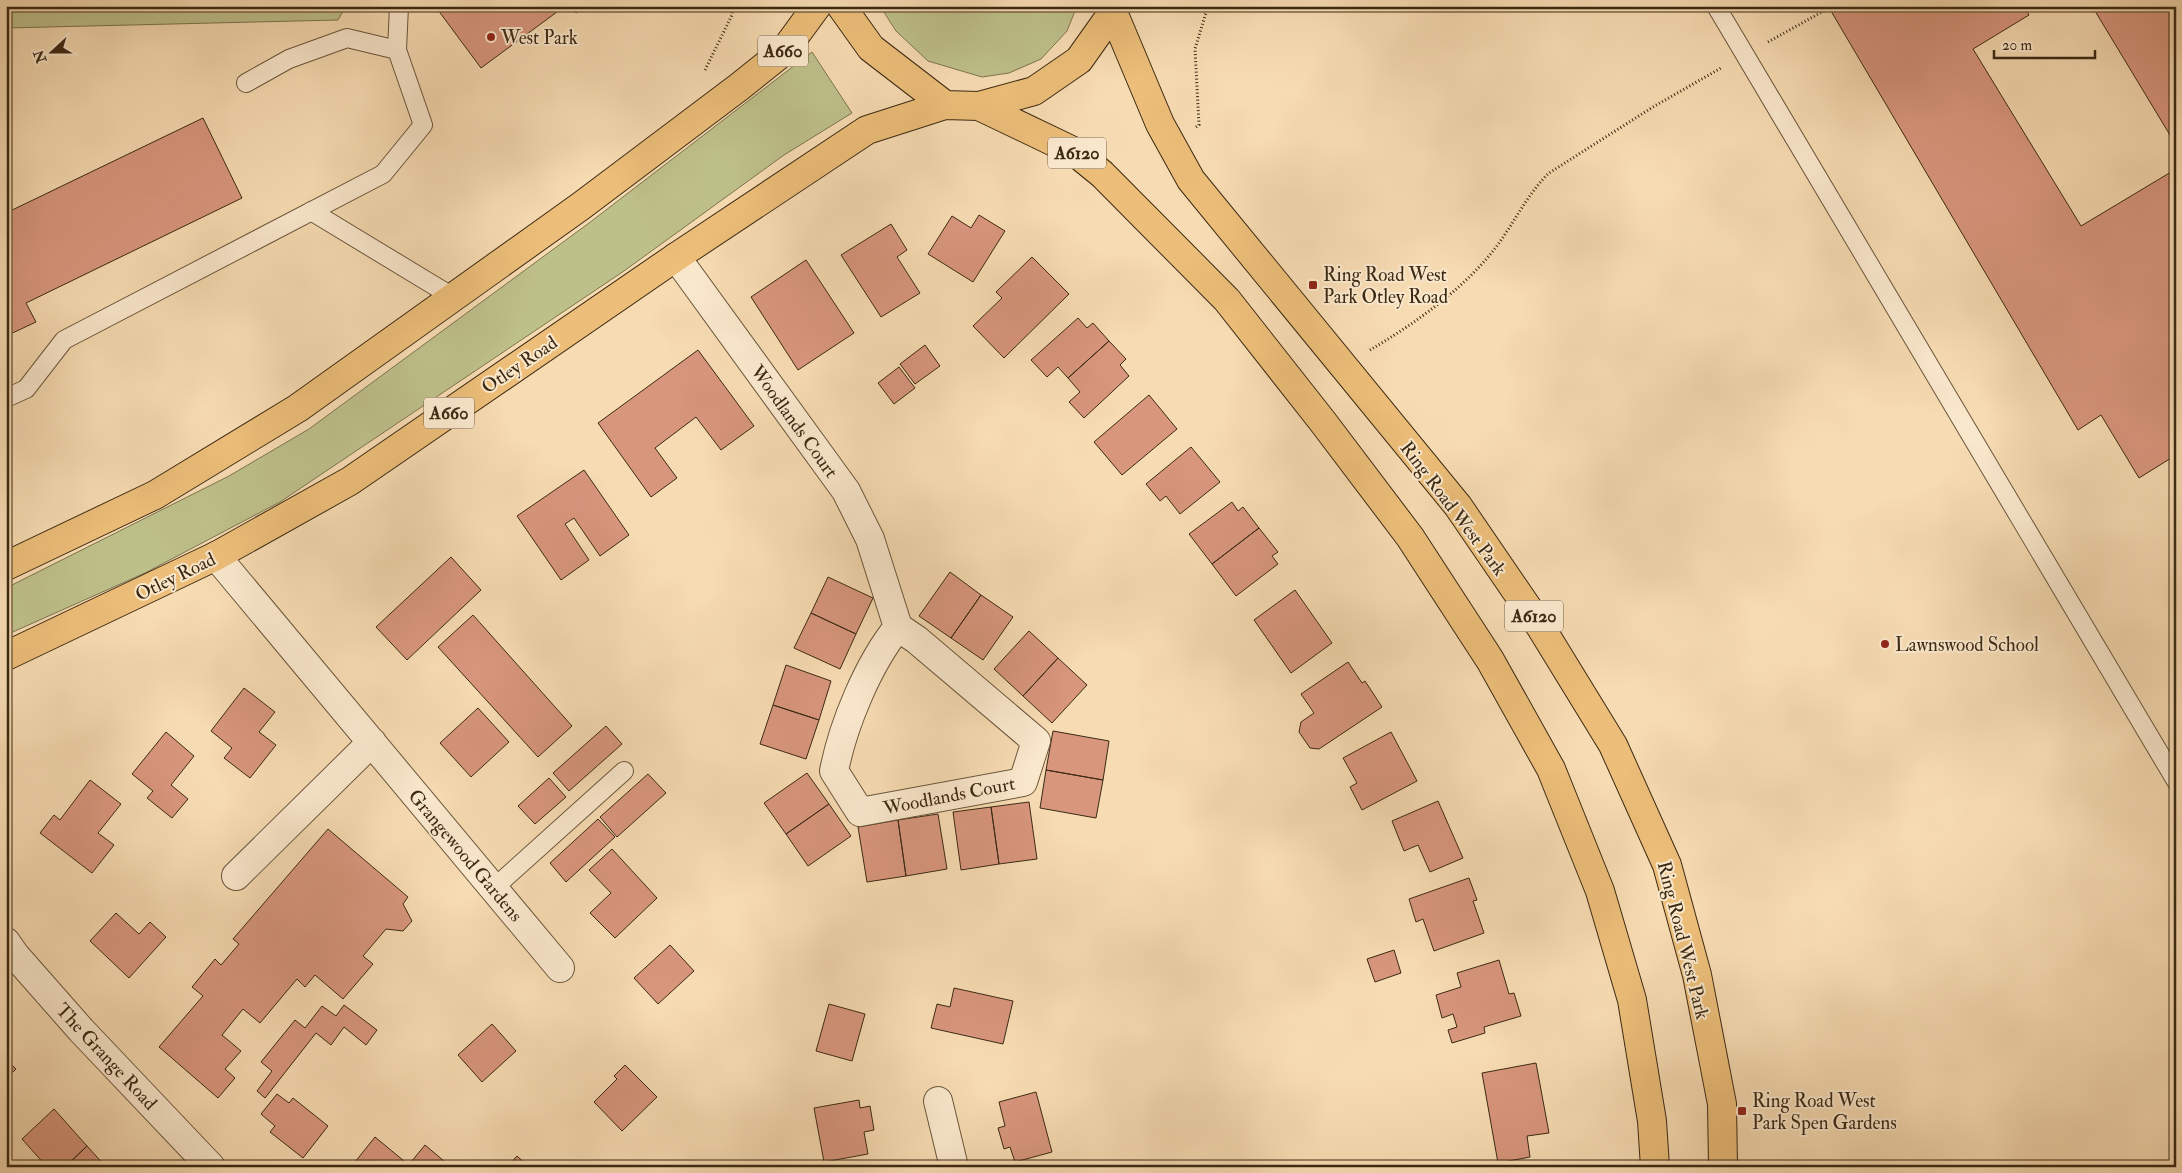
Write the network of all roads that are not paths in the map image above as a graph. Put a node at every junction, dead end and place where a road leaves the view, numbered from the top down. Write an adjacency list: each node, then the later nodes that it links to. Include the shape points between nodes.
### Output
1 (399, 6): 6 (lane)
2 (817, 6): 12 (highway, A660, via 784,50 739,87)
3 (841, 6): 8 (highway, via 871,48)
4 (1716, 6): 20 (lane)
5 (1113, 9): 9 (highway, A6120, via 1080,60 1034,91); 29 (highway, Ring Road West Park / A6120, via 1160,124 1192,180 1458,506 1540,626 1613,744 1667,865 1697,975 1722,1104)
6 (397, 50): 7 (lane, via 347,38 289,59); 10 (lane, via 423,125 383,174)
7 (246, 83)
8 (945, 105): 9 (highway, A6120); 11 (highway, Otley Road / A660, via 867,130)
9 (979, 106): 28 (highway, A6120, via 1075,152 1102,174 1227,300 1410,537 1490,660 1550,768 1600,891 1632,1000 1652,1121)
10 (311, 211): 12 (lane); 13 (lane, via 64,340 26,389)
11 (676, 257): 14 (highway, Otley Road / A660, via 350,481); 16 (street, Woodlands Court, via 846,491 870,539)
12 (453, 297): 15 (highway, A660, via 298,408 164,490)
13 (6, 398)
14 (216, 556): 17 (highway, Otley Road / A660); 18 (street, Grangewood Gardens)
15 (6, 566)
16 (898, 627): 16 (street, Woodlands Court, via 881,648 840,742 834,771 860,812 1023,782 1036,741)
17 (6, 656)
18 (372, 742): 21 (street); 22 (street, Grangewood Gardens)
19 (624, 771): 22 (lane)
20 (2176, 781)
21 (236, 876)
22 (494, 888): 24 (street, Grangewood Gardens)
23 (6, 942): 26 (street, The Grange Road, via 81,1030)
24 (560, 968)
25 (938, 1101): 27 (street)
26 (211, 1167)
27 (954, 1167)
28 (1655, 1167)
29 (1723, 1167)

